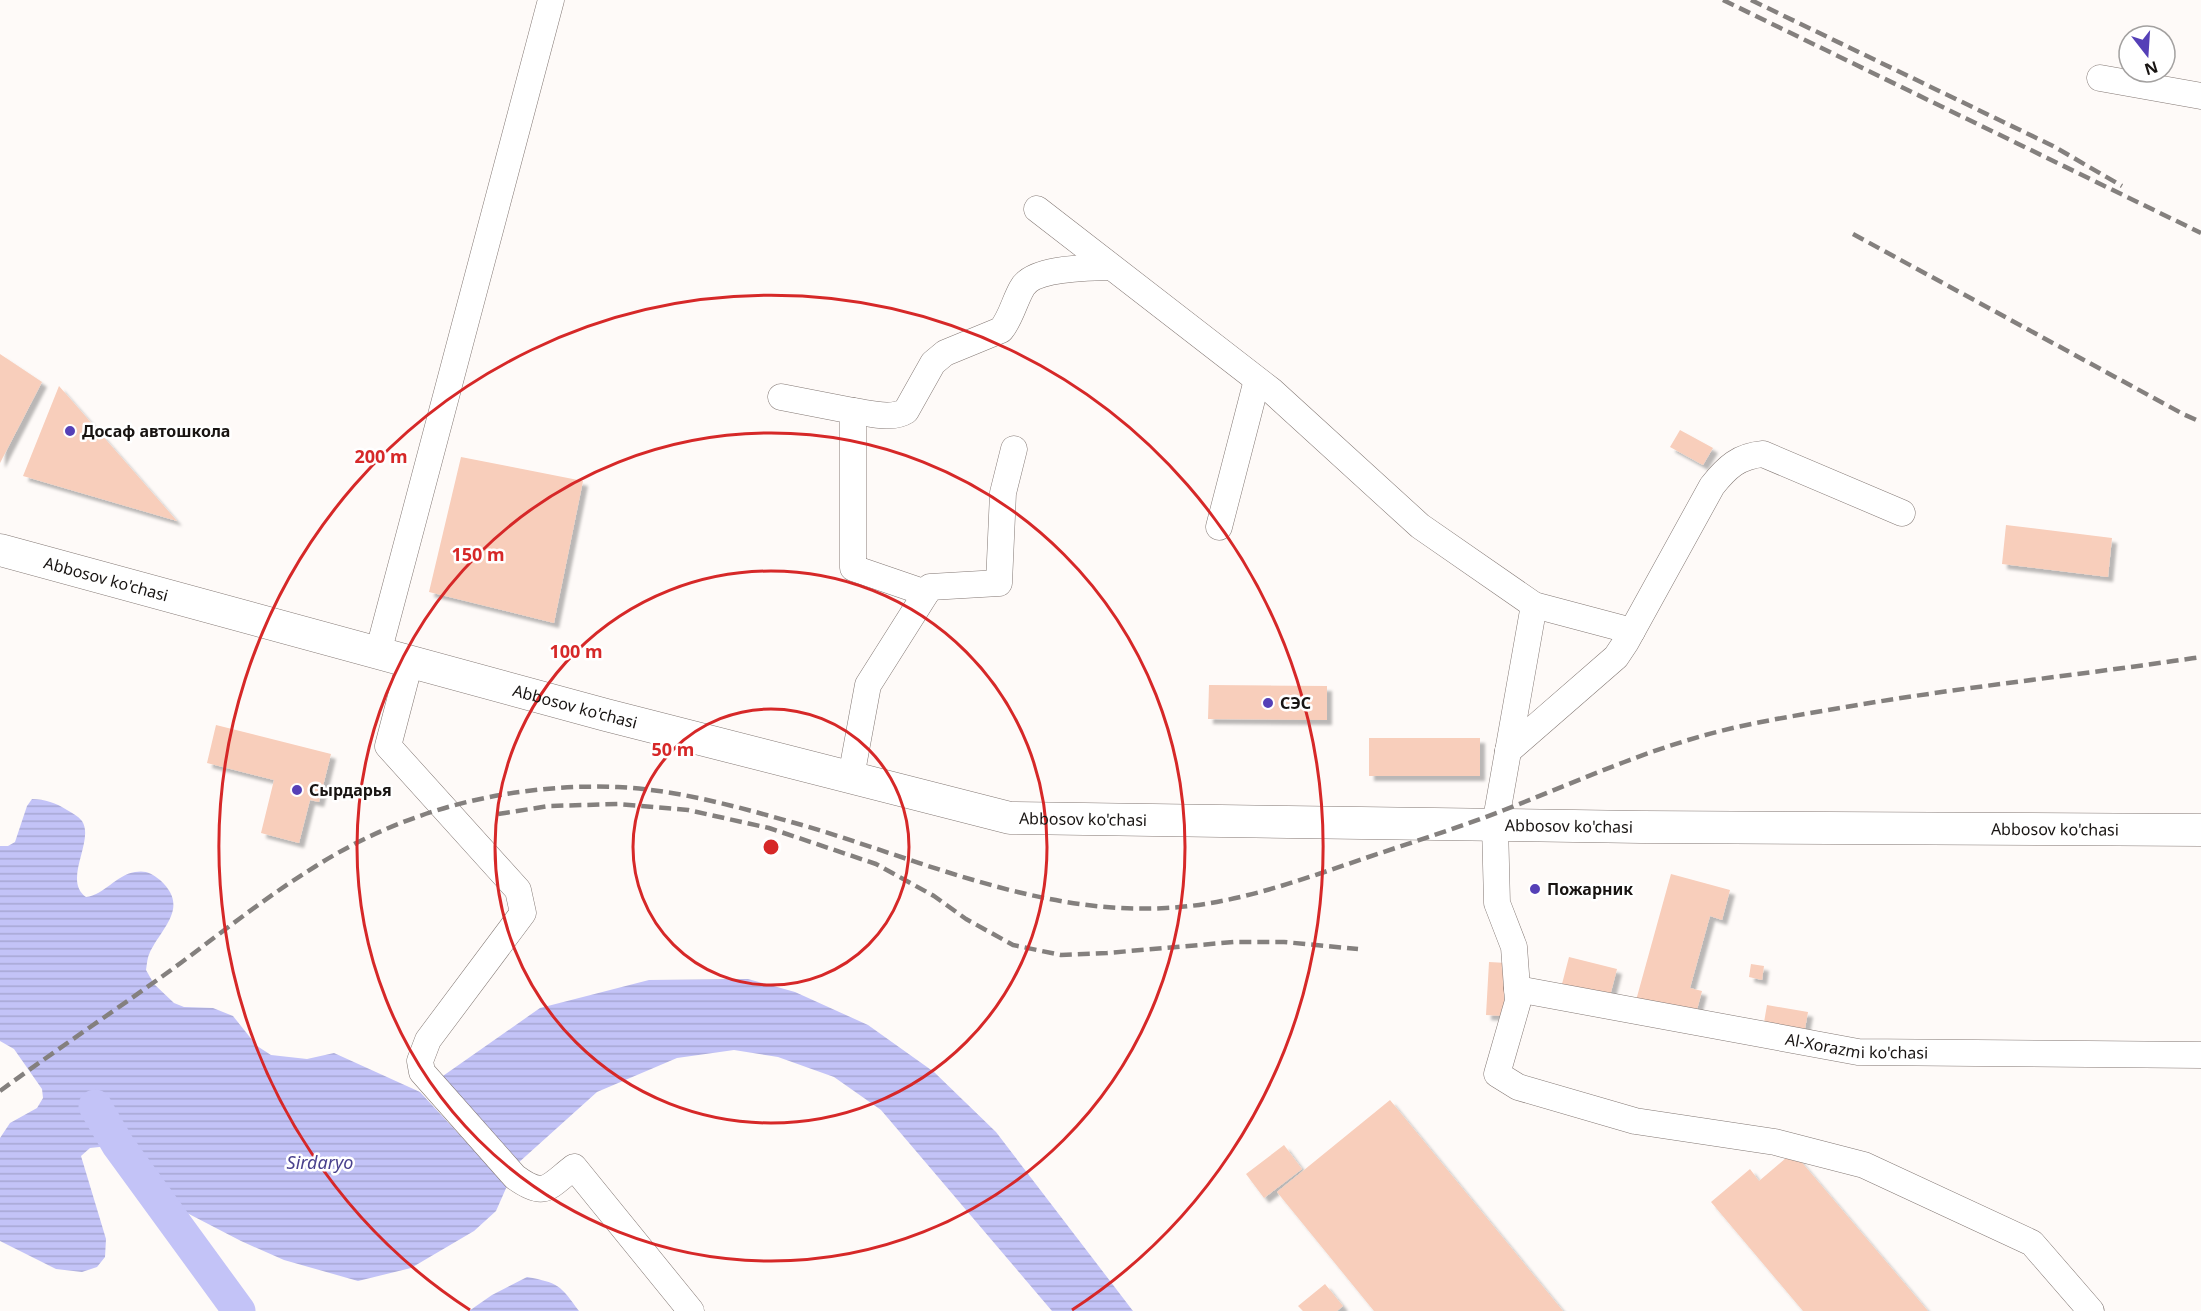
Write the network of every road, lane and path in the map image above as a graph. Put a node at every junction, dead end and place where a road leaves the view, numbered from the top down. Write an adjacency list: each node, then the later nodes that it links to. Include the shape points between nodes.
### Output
1 (551, 0): 16 (street)
2 (2100, 78): 3 (street)
3 (2201, 96)
4 (1036, 209): 5 (street)
5 (1111, 267): 6 (street); 8 (street, via 1065,269 1031,279 1023,286 1001,330 945,352 933,363 906,411 890,415)
6 (1257, 380): 11 (street); 14 (street, via 1420,526)
7 (781, 397): 8 (street)
8 (853, 411): 13 (street, via 853,568)
9 (1014, 449): 13 (street, via 1004,493 999,582 930,587)
10 (1902, 513): 15 (street, via 1763,454 1738,459 1712,486)
11 (1219, 527)
12 (0, 550): 16 (main road, Abbosov ko'chasi)
13 (926, 593): 19 (street, via 868,685)
14 (1534, 605): 15 (street); 18 (street)
15 (1632, 631): 18 (street, via 1616,657)
16 (378, 653): 17 (main road, Abbosov ko'chasi)
17 (410, 662): 19 (main road, Abbosov ko'chasi); 24 (street, via 388,746 519,890 523,913 428,1041 420,1061 422,1072 515,1177 530,1188 545,1189 574,1167)
18 (1508, 751): 20 (street)
19 (851, 777): 20 (main road, Abbosov ko'chasi, via 1010,818)
20 (1495, 825): 21 (main road, Abbosov ko'chasi); 22 (street, via 1497,903 1514,947)
21 (2201, 830)
22 (1517, 989): 23 (street, Al-Xorazmi ko'chasi, via 1858,1052); 25 (street, via 1518,1001 1497,1074 1518,1087 1635,1122 1775,1143 1864,1165 2032,1243)
23 (2201, 1054)
24 (691, 1311)
25 (2091, 1311)

